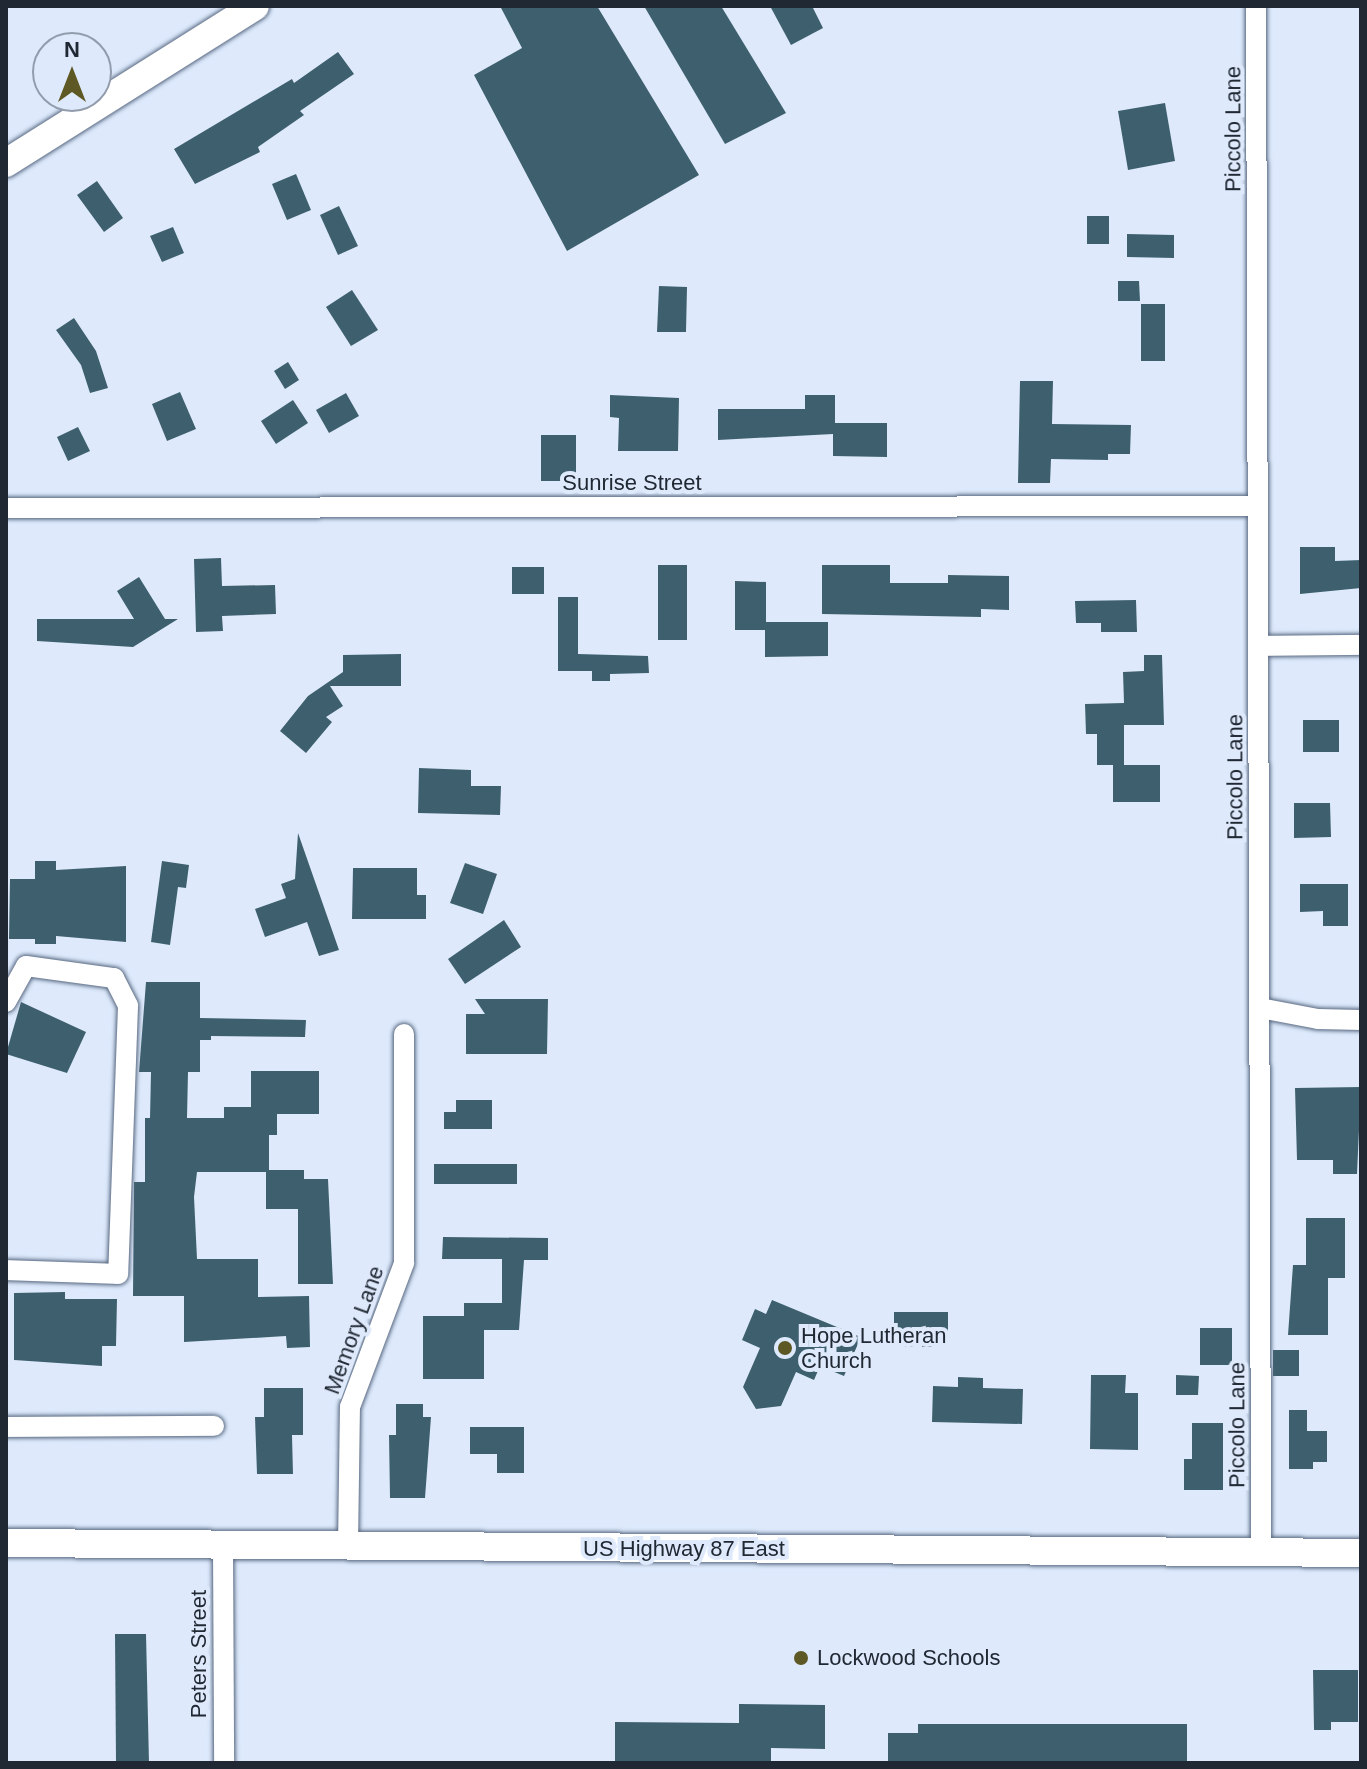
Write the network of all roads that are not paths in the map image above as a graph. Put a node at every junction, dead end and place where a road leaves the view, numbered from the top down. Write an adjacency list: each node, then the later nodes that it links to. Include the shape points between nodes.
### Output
1 (1256, 6): 4 (street, Piccolo Lane)
2 (245, 9): 3 (street)
3 (6, 163)
4 (1258, 506): 5 (street, Sunrise Street); 7 (street, Piccolo Lane)
5 (6, 508)
6 (1361, 645): 7 (street)
7 (1258, 646): 9 (street, Piccolo Lane)
8 (6, 1002): 12 (street, via 26,966 114,978 128,1006 118,1274)
9 (1260, 1008): 10 (street, via 1318,1019); 18 (street, Piccolo Lane)
10 (1361, 1020)
11 (404, 1034): 17 (street, Memory Lane, via 404,1263 350,1407)
12 (6, 1270)
13 (214, 1426): 14 (street)
14 (6, 1427)
15 (6, 1543): 16 (street, US Highway 87 East)
16 (223, 1546): 17 (street, US Highway 87 East); 20 (street, Peters Street)
17 (348, 1547): 18 (street, US Highway 87 East)
18 (1261, 1549): 19 (street, US Highway 87 East)
19 (1361, 1553)
20 (224, 1763)

